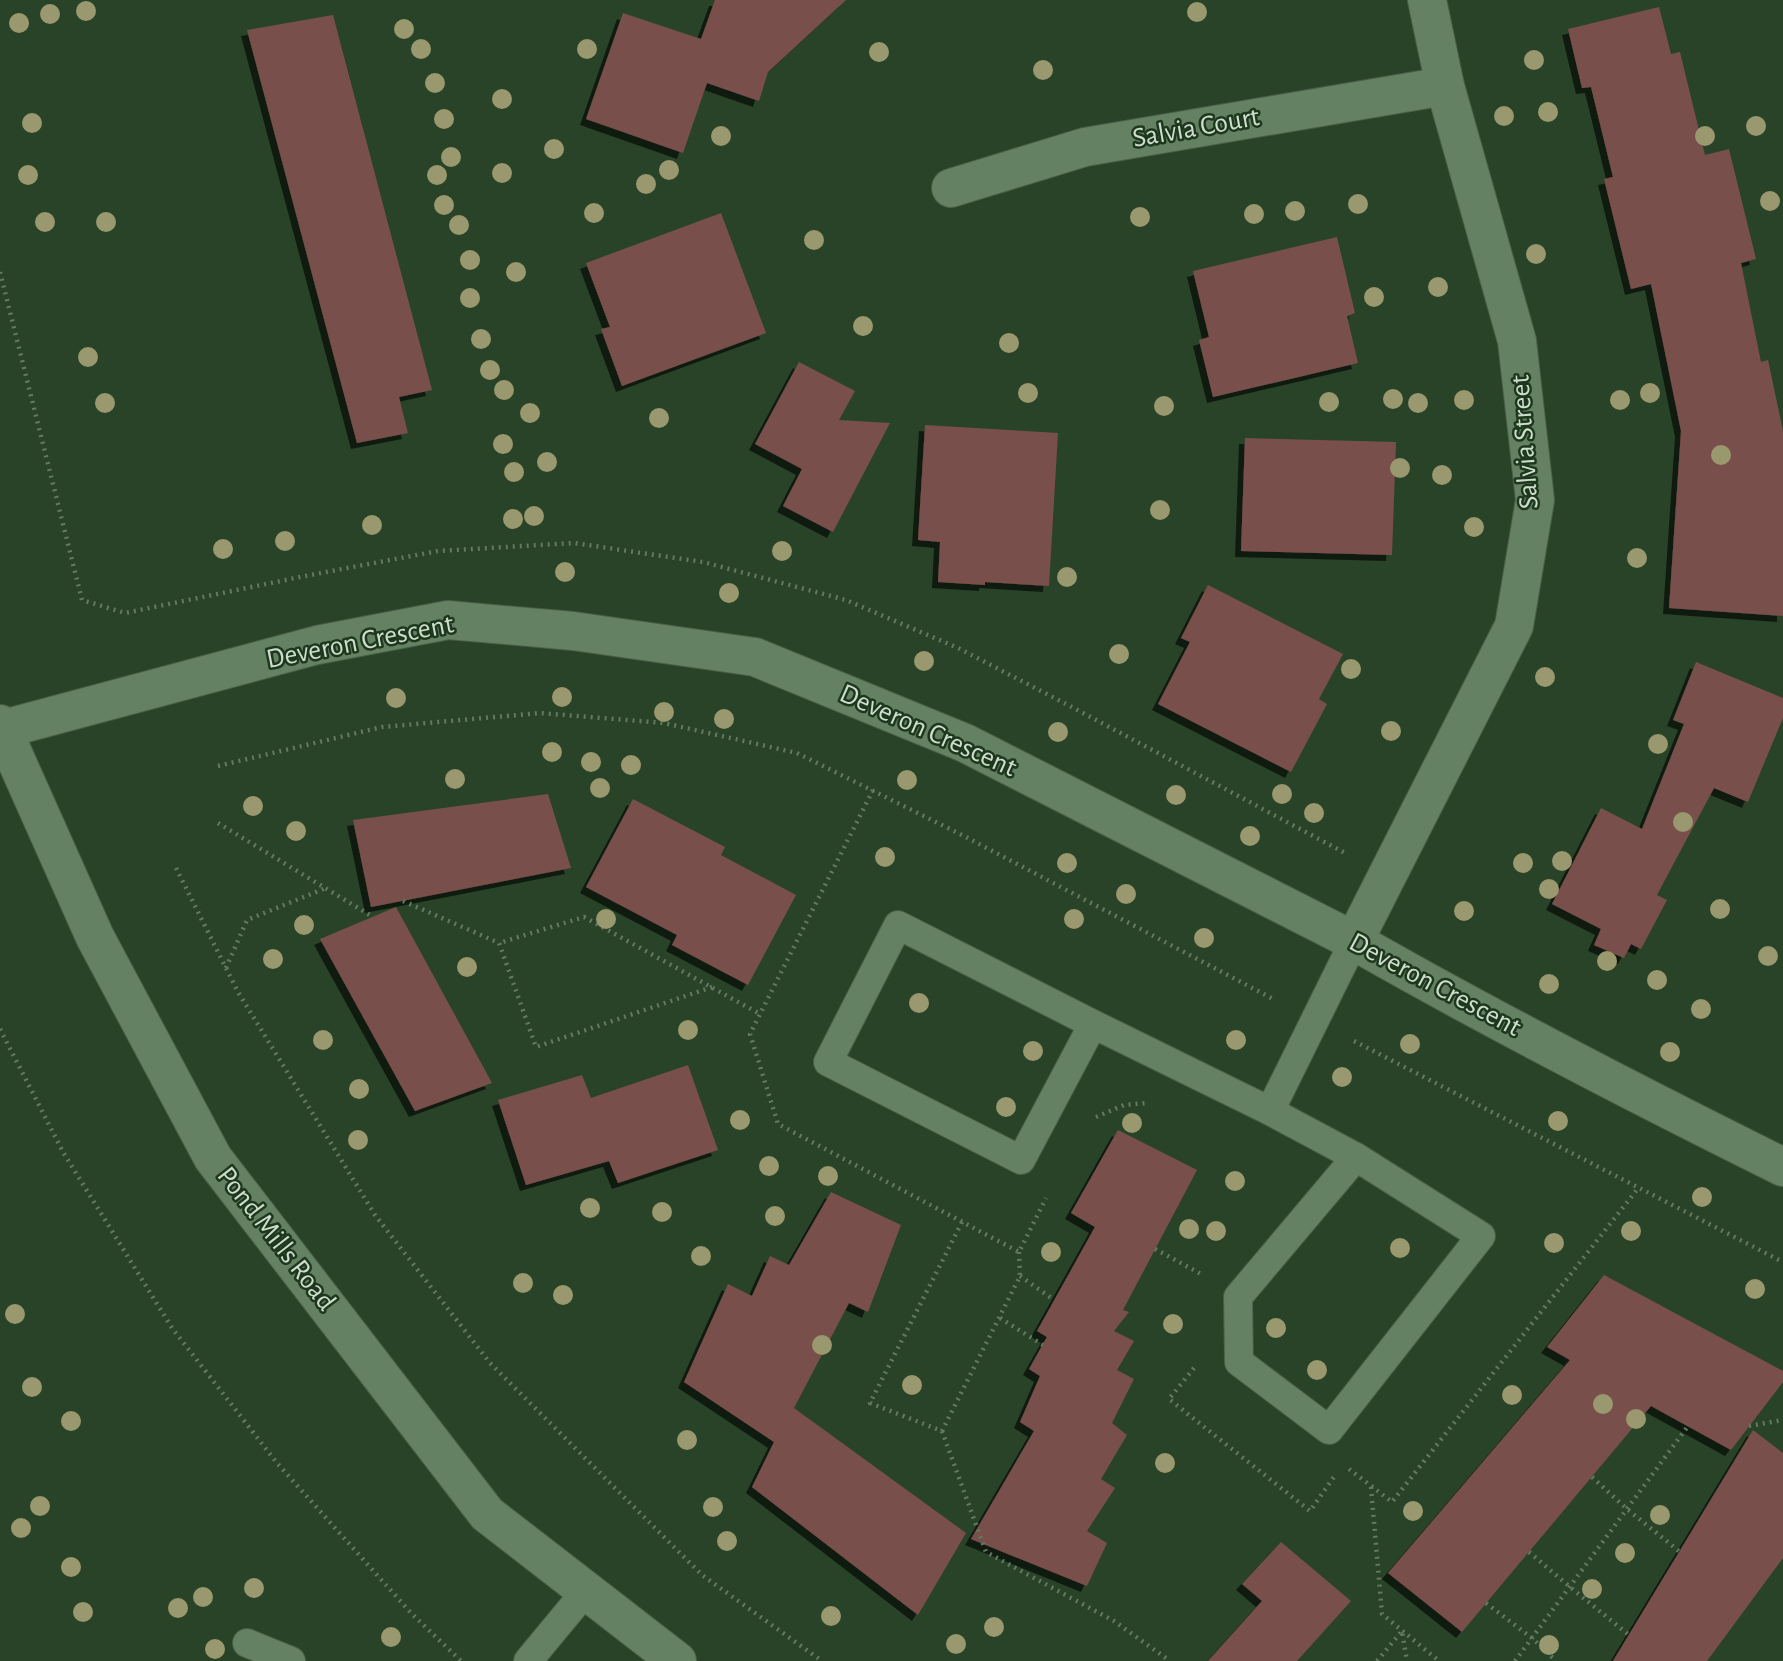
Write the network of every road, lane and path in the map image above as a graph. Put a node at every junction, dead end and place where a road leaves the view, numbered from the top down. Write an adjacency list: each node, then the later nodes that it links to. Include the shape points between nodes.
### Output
1 (1427, 0): 2 (street, Salvia Street)
2 (1445, 86): 3 (street, Salvia Court, via 1086,147); 14 (street, Salvia Street, via 1517,341 1535,500 1514,626)
3 (951, 188)
4 (0, 272): 5 (path)
5 (18, 339)
6 (1, 728): 14 (street, Deveron Crescent, via 317,645 448,620 573,631 755,657 965,743); 49 (street, Pond Mills Road, via 95,937 213,1158 488,1514)
7 (218, 766): 8 (path, via 382,727 541,713 664,723 797,753)
8 (873, 790): 18 (path); 19 (path)
9 (218, 822): 11 (path)
10 (176, 868): 16 (path)
11 (326, 888): 13 (path); 16 (path, via 247,920)
12 (403, 901): 15 (path)
13 (373, 917)
14 (1354, 941): 19 (lane); 26 (street, Deveron Crescent)
15 (499, 943): 17 (path, via 584,917); 17 (path, via 536,1047)
16 (226, 968): 59 (path, via 375,1215 490,1363 702,1575)
17 (712, 987): 18 (path)
18 (760, 1014): 29 (path, via 750,1034 778,1124)
19 (1314, 1020): 23 (lane); 27 (path)
20 (1093, 1024): 20 (lane, via 898,925 828,1062 1021,1160); 23 (lane)
21 (0, 1029): 56 (path, via 63,1152 172,1328 276,1463)
22 (1148, 1103): 24 (path, via 1124,1105 1097,1116)
23 (1270, 1111): 25 (lane)
24 (1090, 1124)
25 (1356, 1157): 25 (lane, via 1481,1236 1329,1430 1239,1362 1238,1297)
26 (1783, 1167)
27 (1639, 1188): 32 (path); 44 (path, via 1392,1502)
28 (1047, 1196): 31 (path)
29 (962, 1222): 31 (path); 42 (path, via 870,1403)
30 (1156, 1249): 34 (path)
31 (1019, 1252): 33 (path)
32 (1783, 1262)
33 (1020, 1276): 35 (path); 36 (path)
34 (1207, 1278)
35 (1054, 1300)
36 (1000, 1318): 37 (path); 42 (path)
37 (1042, 1345)
38 (1200, 1361): 44 (path, via 1169,1399 1310,1511 1343,1464)
39 (1783, 1420): 41 (path)
40 (1688, 1426): 45 (path)
41 (1749, 1426)
42 (942, 1431): 60 (path, via 986,1552 1114,1621)
43 (1592, 1477): 45 (path)
44 (1371, 1486): 51 (path, via 1382,1614)
45 (1627, 1509): 47 (path); 48 (path)
46 (1529, 1552): 48 (path)
47 (1680, 1552)
48 (1570, 1587): 52 (path); 53 (path)
49 (586, 1591): 57 (lane); 58 (street, Pond Mills Road)
50 (1486, 1603): 53 (path)
51 (1402, 1631): 61 (path); 62 (path); 63 (path)
52 (1629, 1635)
53 (1532, 1638): 64 (path); 65 (path)
54 (247, 1643): 55 (lane)
55 (291, 1661)
56 (461, 1661)
57 (528, 1661)
58 (677, 1661)
59 (822, 1661)
60 (1170, 1661)
61 (1377, 1661)
62 (1407, 1661)
63 (1439, 1661)
64 (1515, 1661)
65 (1556, 1661)

